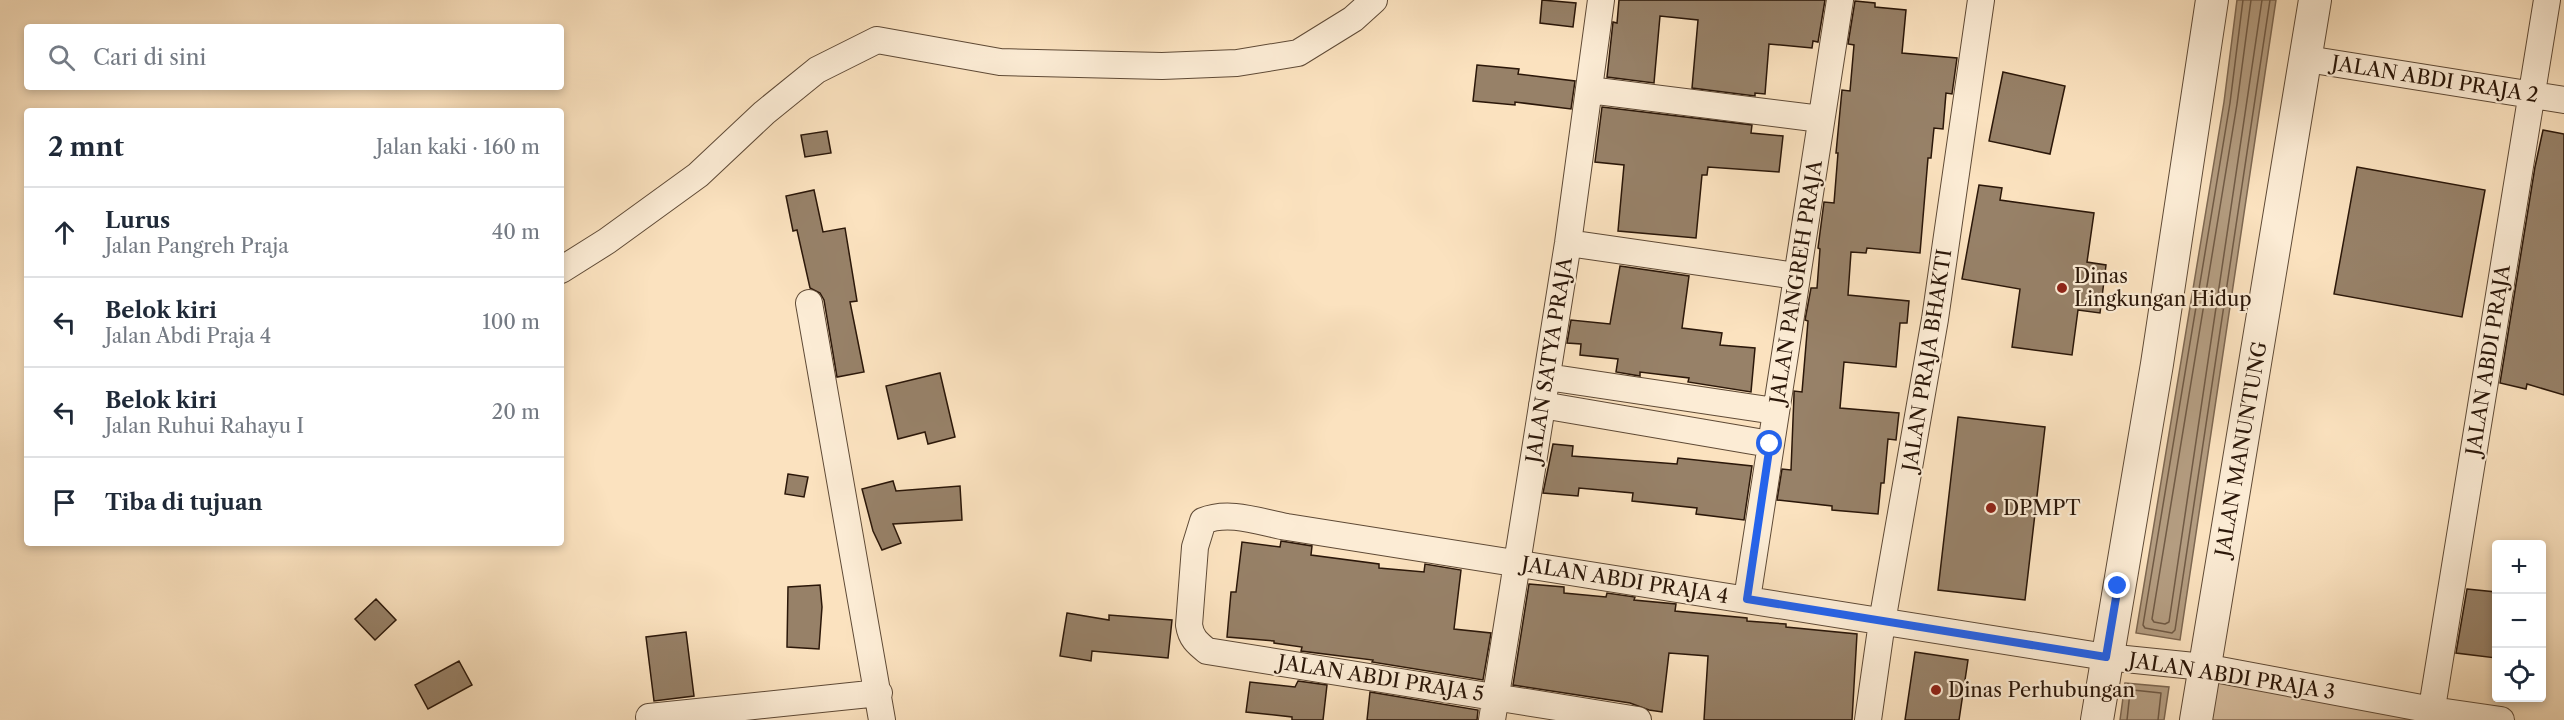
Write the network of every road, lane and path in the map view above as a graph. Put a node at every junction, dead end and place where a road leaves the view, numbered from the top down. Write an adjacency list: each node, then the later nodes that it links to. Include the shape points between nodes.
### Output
1 (1374, 0): 14 (street, via 1353,19 1298,52 1237,63 1162,66 1000,62 877,40 817,70 698,175)
2 (1600, 0): 9 (street, JALAN SATYA PRAJA)
3 (1840, 0): 12 (street, JALAN PANGREH PRAJA)
4 (1981, 0): 23 (street, JALAN PRAJA BHAKTI, via 1935,319)
5 (2212, 0): 24 (street)
6 (2315, 0): 8 (street, JALAN MANUNTUNG)
7 (2547, 0): 10 (street, JALAN ABDI PRAJA)
8 (2307, 58): 10 (street, JALAN ABDI PRAJA 2); 26 (street, JALAN MANUNTUNG)
9 (1588, 90): 12 (street); 13 (street, JALAN SATYA PRAJA)
10 (2531, 94): 11 (street, JALAN ABDI PRAJA 2); 29 (street, JALAN ABDI PRAJA)
11 (2564, 100)
12 (1821, 119): 15 (street, JALAN PANGREH PRAJA)
13 (1568, 243): 15 (street); 17 (street, JALAN SATYA PRAJA)
14 (564, 268)
15 (1796, 276): 19 (street, JALAN PANGREH PRAJA)
16 (809, 303): 27 (street)
17 (1547, 377): 18 (street, JALAN SATYA PRAJA); 19 (street)
18 (1542, 405): 20 (street); 21 (street, JALAN SATYA PRAJA)
19 (1775, 411): 20 (street, JALAN PANGREH PRAJA)
20 (1770, 444): 22 (street, JALAN PANGREH PRAJA)
21 (1518, 563): 22 (street, JALAN ABDI PRAJA 4); 25 (street, JALAN ABDI PRAJA 4, via 1215,516 1203,521 1195,547 1189,609 1191,634 1207,651); 28 (street, JALAN SATYA PRAJA)
22 (1747, 599): 23 (street, JALAN ABDI PRAJA 4)
23 (1882, 622): 24 (street, JALAN ABDI PRAJA 4); 33 (street, JALAN PRAJA BHAKTI)
24 (2115, 658): 26 (street, JALAN ABDI PRAJA 3); 34 (street)
25 (1267, 661): 28 (street, JALAN ABDI PRAJA 5)
26 (2191, 666): 29 (street, JALAN ABDI PRAJA 3); 35 (street, JALAN MANUNTUNG)
27 (879, 693): 30 (street); 31 (street)
28 (1494, 708): 32 (street, JALAN ABDI PRAJA 5)
29 (2431, 715): 36 (street, JALAN ABDI PRAJA 3)
30 (650, 717)
31 (882, 720)
32 (1638, 720)
33 (1868, 720)
34 (2097, 720)
35 (2196, 720)
36 (2501, 720)

